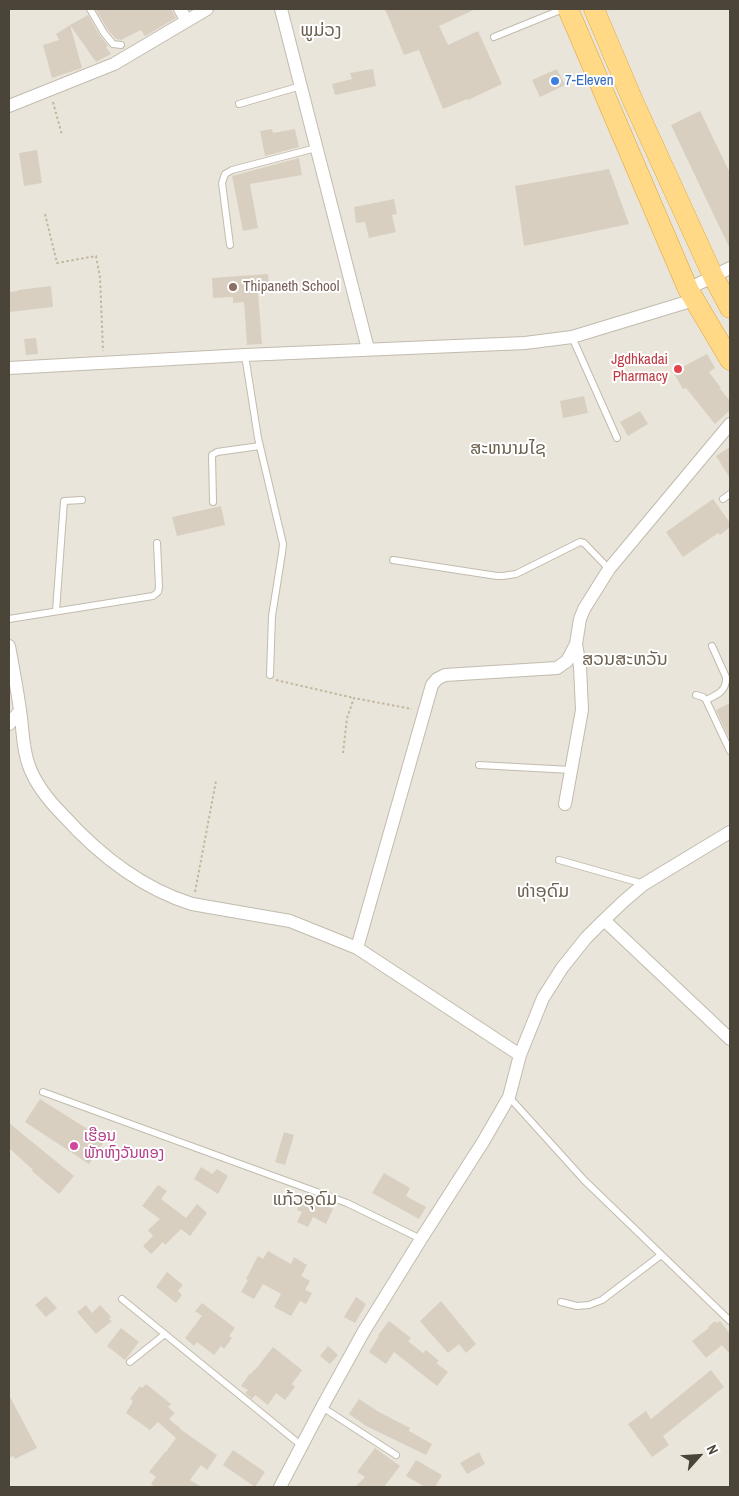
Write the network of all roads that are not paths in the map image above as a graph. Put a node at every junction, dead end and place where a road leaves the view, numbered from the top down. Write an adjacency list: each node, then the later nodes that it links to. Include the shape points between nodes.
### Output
1 (90, 9): 10 (lane, via 113,44)
2 (180, 9): 8 (street)
3 (208, 9): 8 (street)
4 (281, 9): 11 (street)
5 (563, 9): 9 (lane)
6 (568, 9): 17 (highway)
7 (594, 9): 16 (highway, via 633,101)
8 (187, 21): 13 (street, via 114,64)
9 (494, 38)
10 (121, 45)
11 (300, 86): 12 (lane); 14 (street)
12 (239, 104)
13 (9, 106)
14 (316, 148): 15 (lane, via 225,174 222,183); 20 (street)
15 (230, 245)
16 (722, 272): 17 (street); 18 (highway)
17 (691, 294): 19 (street); 22 (highway)
18 (730, 308)
19 (572, 338): 20 (street, via 525,344); 25 (lane)
20 (368, 349): 21 (street)
21 (245, 355): 23 (street); 26 (lane)
22 (730, 360)
23 (9, 368)
24 (730, 424): 33 (street)
25 (618, 438)
26 (260, 446): 30 (lane, via 212,455); 39 (lane, via 282,544 272,616)
27 (730, 494): 28 (lane)
28 (723, 499)
29 (82, 500): 34 (lane, via 64,500)
30 (213, 502)
31 (157, 543): 34 (lane, via 158,592 153,596)
32 (393, 560): 33 (lane, via 510,576 580,542)
33 (609, 569): 36 (street, via 584,609)
34 (56, 611): 35 (lane)
35 (9, 619)
36 (576, 644): 46 (street, via 582,710); 52 (street, via 567,661 557,668 445,675 432,685)
37 (9, 646): 42 (street)
38 (712, 646): 41 (lane, via 726,681 720,694)
39 (270, 676)
40 (696, 695): 41 (lane)
41 (706, 700): 44 (lane)
42 (20, 711): 43 (street); 52 (street, via 23,747 35,781 79,833 133,877 192,904 290,921)
43 (9, 724)
44 (730, 751)
45 (479, 765): 46 (lane)
46 (571, 770): 47 (street)
47 (565, 804)
48 (730, 832): 50 (street)
49 (559, 860): 50 (lane)
50 (644, 884): 51 (street)
51 (604, 920): 53 (street); 54 (street, via 562,968 543,998)
52 (357, 948): 54 (street)
53 (730, 1040)
54 (520, 1055): 56 (street)
55 (43, 1092): 57 (lane, via 347,1203)
56 (509, 1097): 57 (street); 58 (lane, via 584,1180)
57 (421, 1239): 64 (street)
58 (661, 1255): 60 (lane, via 602,1300 577,1306); 61 (lane)
59 (122, 1299): 62 (lane)
60 (561, 1302)
61 (730, 1321)
62 (166, 1334): 63 (lane); 65 (lane)
63 (130, 1362)
64 (322, 1407): 65 (street); 66 (lane)
65 (302, 1446): 67 (street)
66 (396, 1455)
67 (285, 1485)

